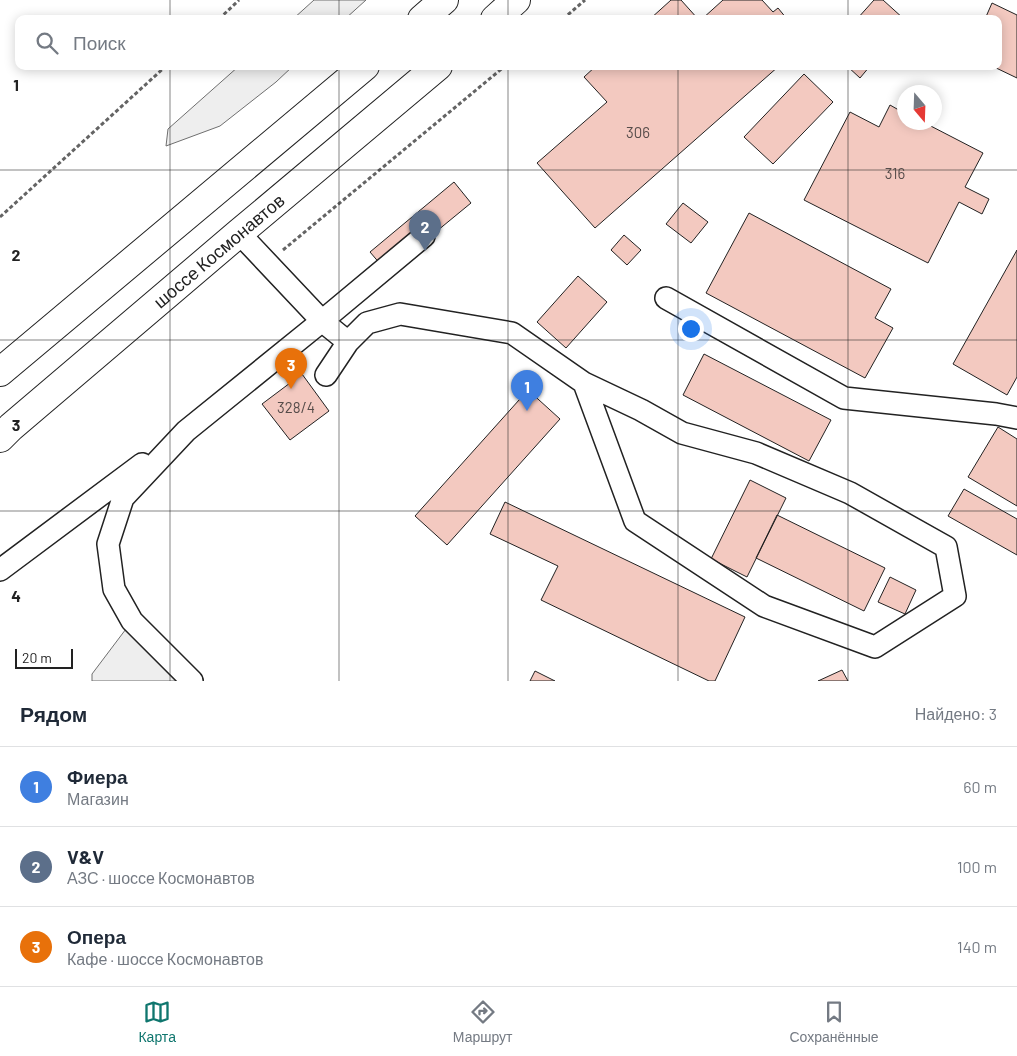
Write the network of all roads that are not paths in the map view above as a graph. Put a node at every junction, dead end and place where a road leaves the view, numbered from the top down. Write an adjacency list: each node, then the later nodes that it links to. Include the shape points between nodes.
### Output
1 (444, 0): 3 (main road)
2 (516, 0): 4 (main road)
3 (427, 15)
4 (499, 15)
5 (360, 70): 12 (main road)
6 (433, 70): 7 (main road, шоссе Космонавтов)
7 (238, 233): 10 (street); 17 (main road, шоссе Космонавтов)
8 (424, 236): 10 (street)
9 (666, 298): 15 (street, via 844,398)
10 (322, 321): 11 (street); 16 (street)
11 (348, 342): 13 (street); 14 (street, via 367,323 400,314 409,315 512,333)
12 (0, 372)
13 (326, 375)
14 (584, 383): 14 (street, via 635,521 764,606 875,647 955,596 946,547 850,493 756,453 682,433)
15 (1017, 418)
16 (186, 431): 18 (street); 19 (street, via 124,498 108,544 114,589 132,621)
17 (0, 438)
18 (0, 570)
19 (192, 681)

